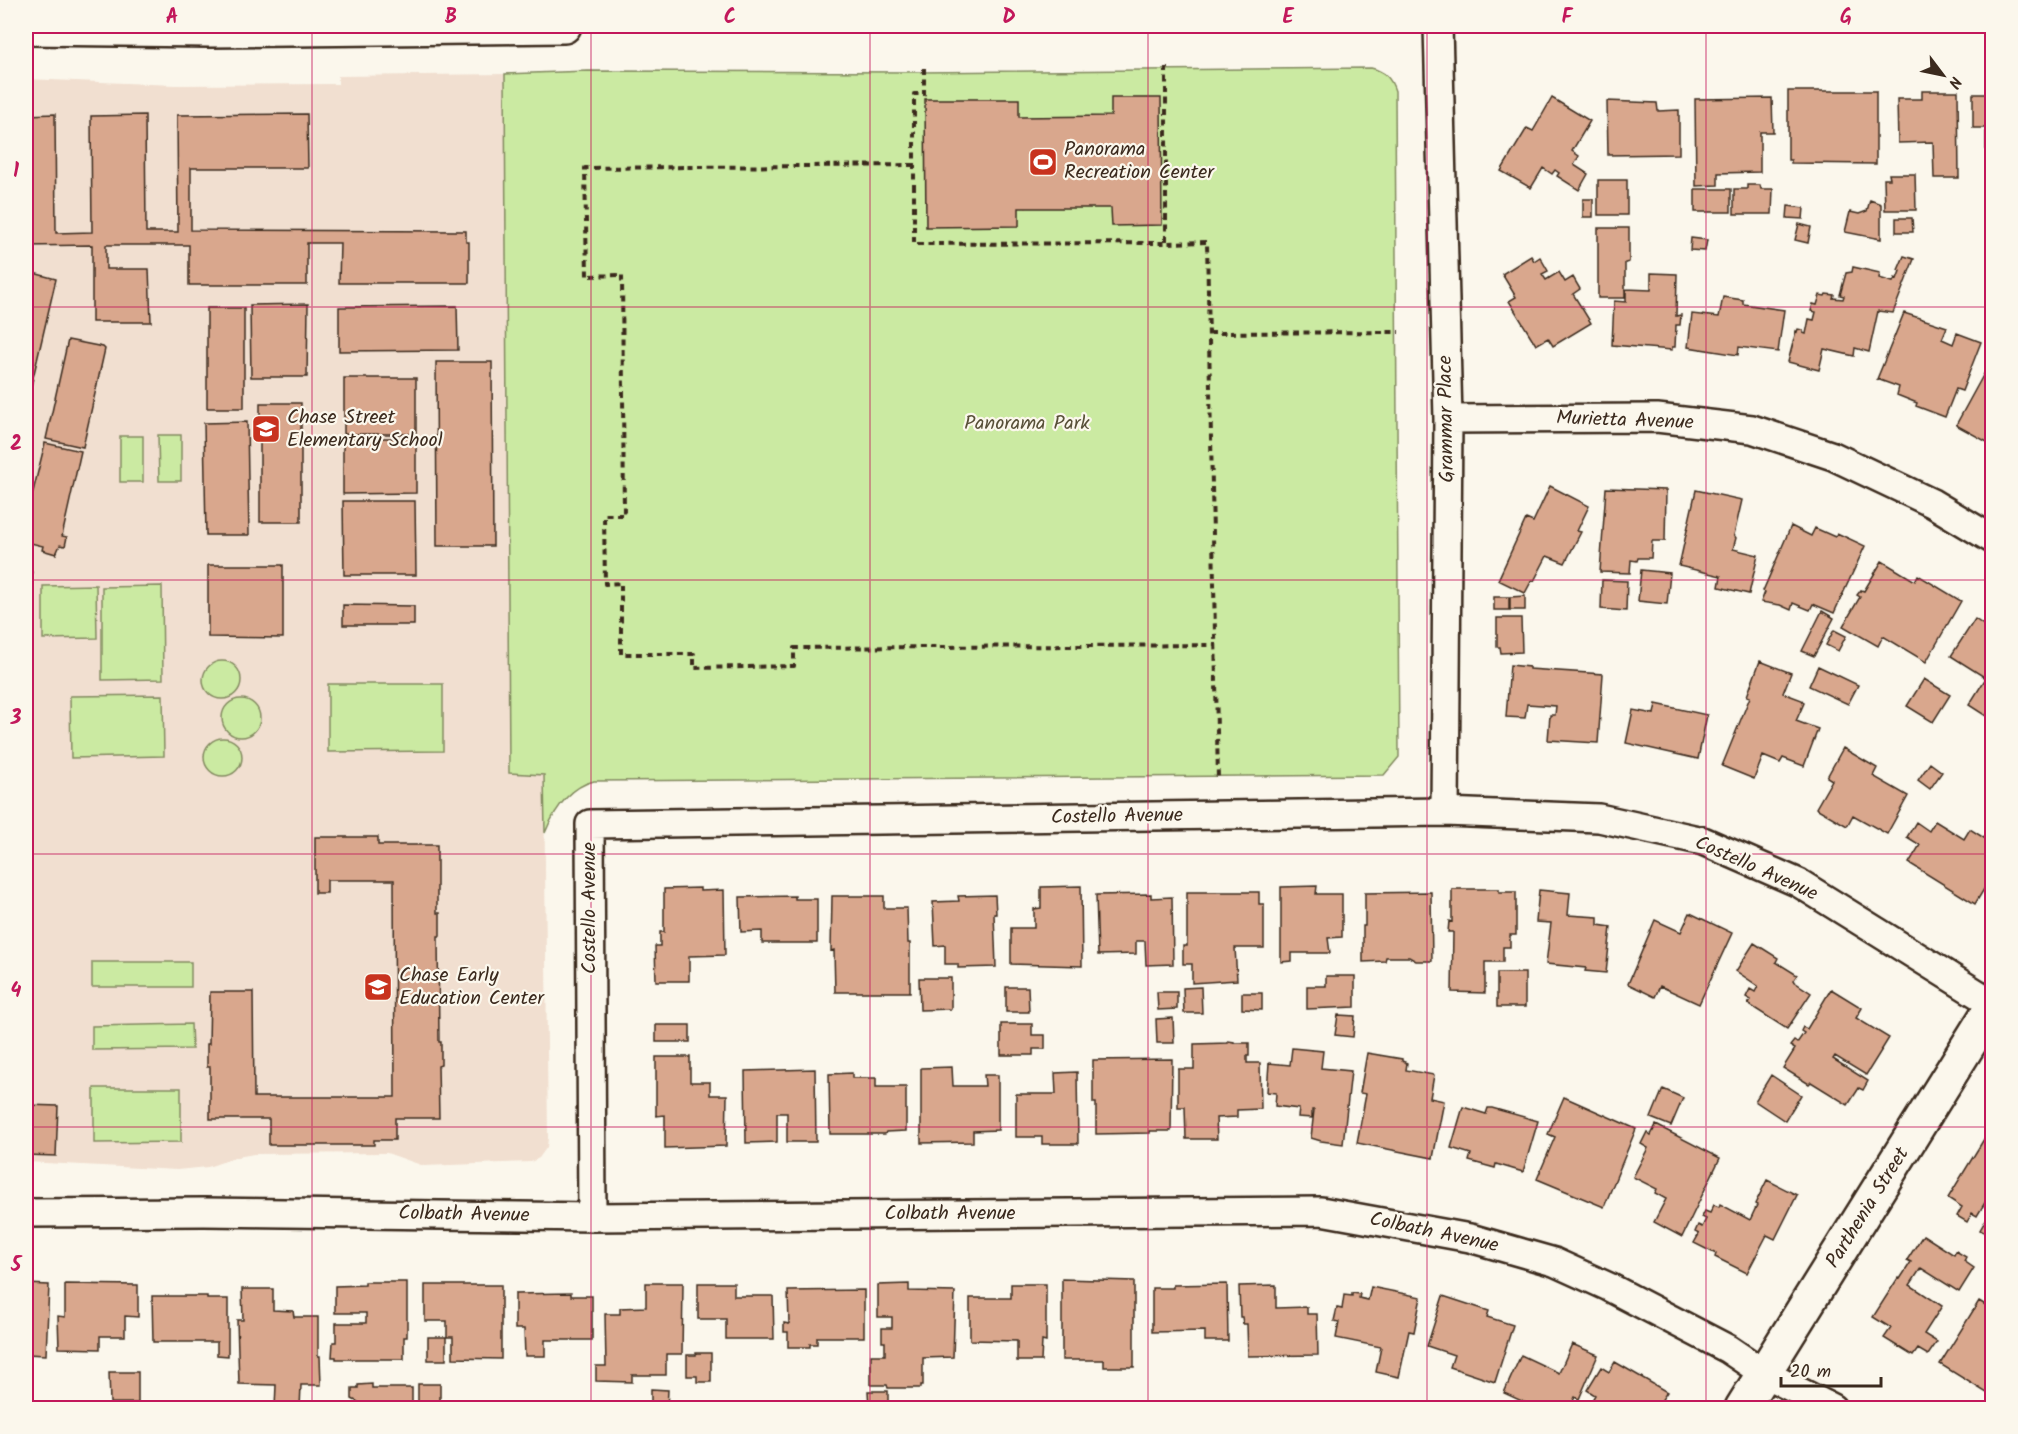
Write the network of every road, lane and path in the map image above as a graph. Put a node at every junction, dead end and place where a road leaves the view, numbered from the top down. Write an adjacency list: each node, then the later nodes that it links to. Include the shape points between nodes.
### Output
1 (564, 26): 3 (street)
2 (1438, 26): 10 (street, Grammar Place)
3 (26, 28)
4 (1166, 67): 7 (path)
5 (924, 68): 6 (path, via 924,94 914,94)
6 (914, 165): 7 (path, via 914,244); 12 (path, via 585,168 586,276 622,275 624,514 604,515 605,584 621,583 621,654 694,654 694,668 794,666 794,648)
7 (1166, 243): 9 (path, via 1207,242)
8 (1399, 332): 9 (path)
9 (1209, 333): 12 (path)
10 (1448, 419): 11 (street, Murietta Avenue, via 1657,418 1752,429 1833,456 1932,503); 14 (street, Grammar Place)
11 (1992, 539)
12 (1216, 645): 13 (path)
13 (1218, 780)
14 (1445, 812): 15 (street, Costello Avenue, via 1599,818 1703,842 1799,883); 17 (street, Costello Avenue, via 590,824)
15 (1992, 1005): 18 (street, Parthenia Street)
16 (26, 1213): 17 (street, Colbath Avenue)
17 (592, 1217): 18 (street, Colbath Avenue, via 1321,1211 1470,1238 1554,1262 1728,1349)
18 (1765, 1374): 19 (street, Parthenia Street); 20 (street, Colbath Avenue)
19 (1742, 1408)
20 (1832, 1408)

